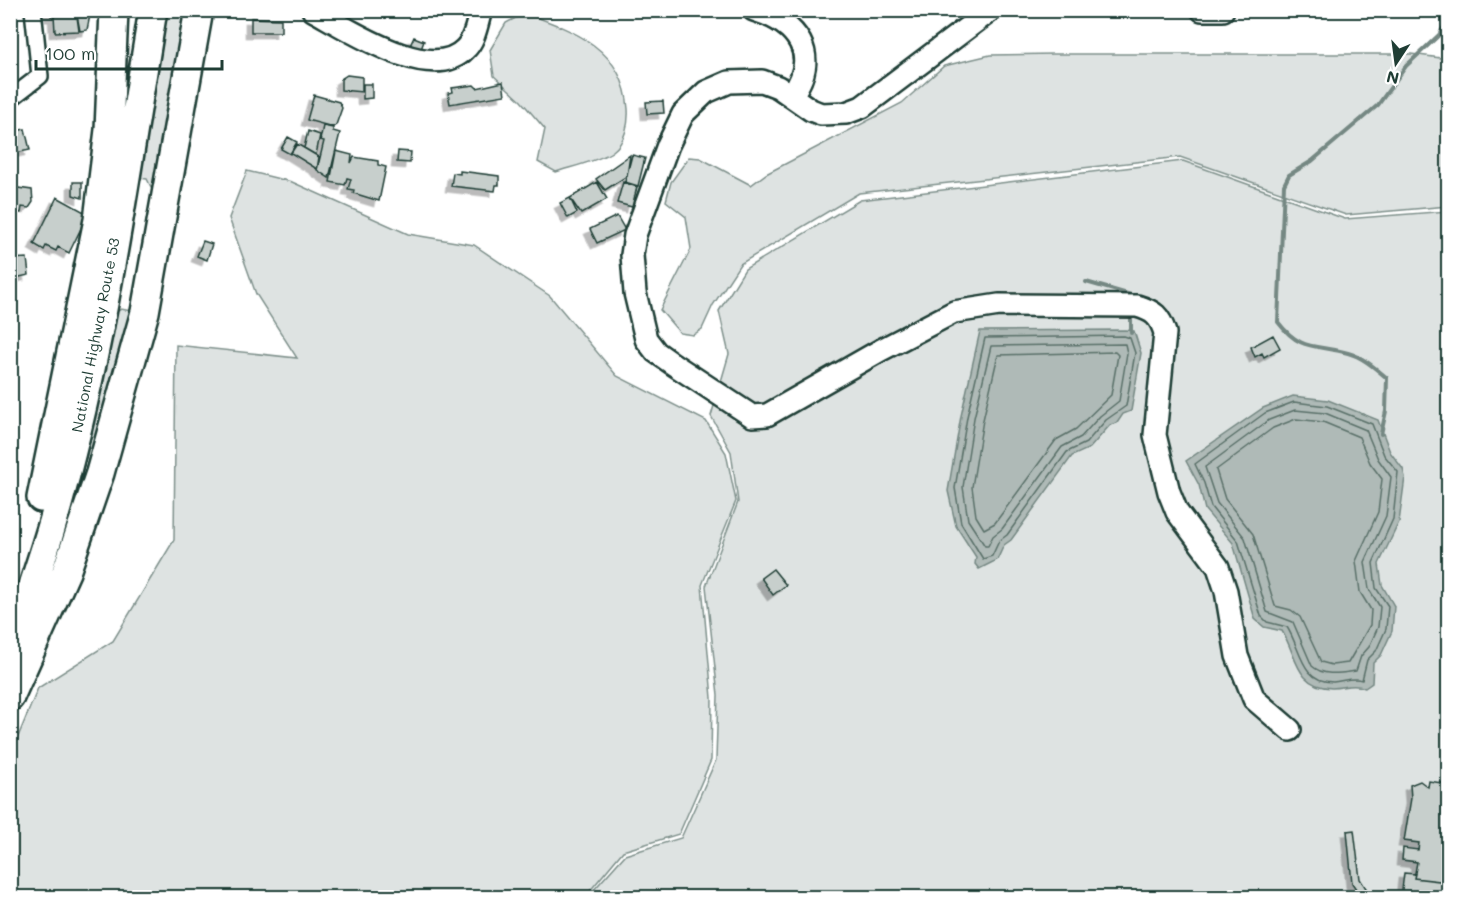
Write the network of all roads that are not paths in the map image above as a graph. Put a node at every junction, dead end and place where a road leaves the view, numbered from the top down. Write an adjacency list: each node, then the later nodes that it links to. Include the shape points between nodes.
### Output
1 (33, 10): 12 (street, via 40,76)
2 (114, 10): 13 (highway)
3 (153, 10): 13 (highway)
4 (199, 10): 17 (highway, via 145,312 66,572)
5 (313, 10): 6 (street, via 400,54 431,62 455,57 467,47)
6 (481, 10)
7 (754, 10): 11 (street, via 793,30 803,47 802,82)
8 (992, 10): 11 (street, via 862,107 846,113 821,114)
9 (1202, 10): 10 (street)
10 (1223, 10)
11 (792, 95): 18 (street, via 762,81 729,82 706,92 684,114 668,145 635,235 632,255 635,293 646,339 656,352 737,408 752,416 766,415 954,312 999,305 1137,306 1154,311 1165,333 1155,435 1169,492 1177,512 1218,567 1237,656 1254,699)
12 (10, 99)
13 (121, 133): 14 (highway, via 98,220)
14 (92, 303): 15 (highway); 16 (highway, National Highway Route 53, via 60,497)
15 (10, 613)
16 (10, 653)
17 (10, 697)
18 (1290, 730)

